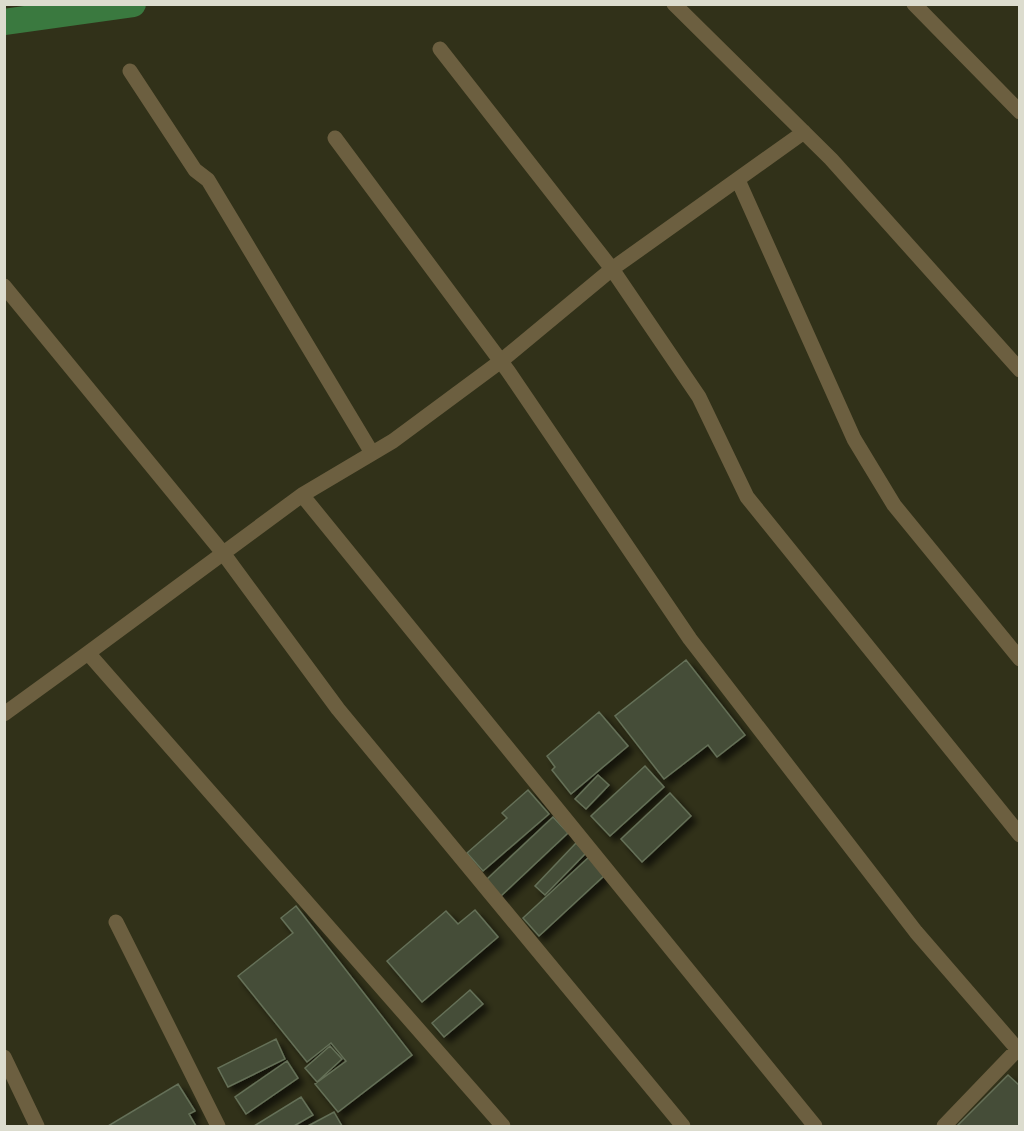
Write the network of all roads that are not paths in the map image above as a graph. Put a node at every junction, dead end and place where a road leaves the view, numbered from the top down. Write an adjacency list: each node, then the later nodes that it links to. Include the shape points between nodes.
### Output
1 (674, 4): 6 (street)
2 (914, 4): 5 (street)
3 (440, 49): 9 (street)
4 (130, 72): 13 (street, via 195,170 208,180)
5 (1020, 112)
6 (804, 132): 8 (street); 12 (street)
7 (335, 138): 11 (street)
8 (738, 180): 9 (street); 17 (street, via 854,439 894,505)
9 (612, 269): 11 (street); 19 (street, via 699,397 747,497)
10 (4, 286): 15 (street)
11 (501, 361): 13 (street); 21 (street, via 690,639 916,932)
12 (1020, 369)
13 (372, 453): 14 (street)
14 (302, 495): 15 (street); 27 (street)
15 (223, 553): 16 (street); 26 (street, via 338,709)
16 (88, 653): 18 (street); 25 (street)
17 (1020, 659)
18 (4, 714)
19 (1020, 835)
20 (116, 922): 24 (street)
21 (1018, 1051): 28 (street)
22 (4, 1057): 23 (street)
23 (37, 1126)
24 (218, 1126)
25 (503, 1126)
26 (683, 1126)
27 (815, 1126)
28 (944, 1126)

